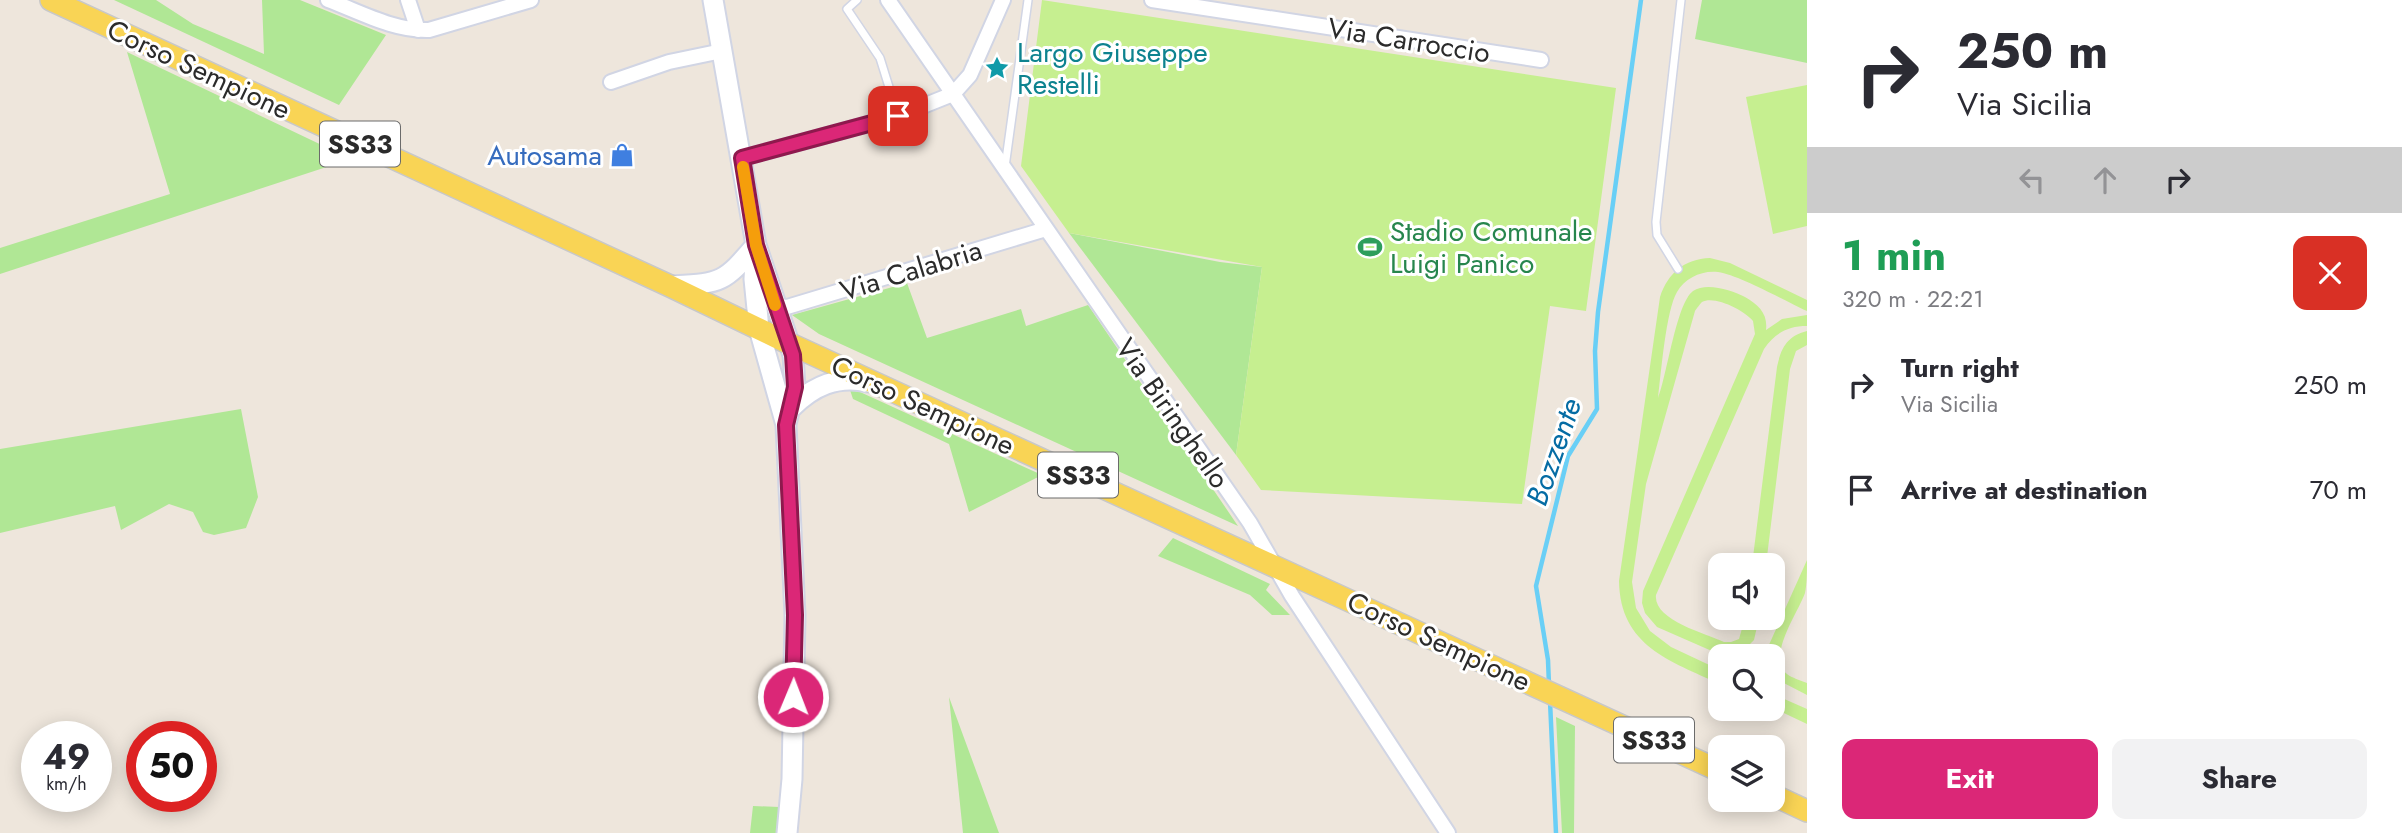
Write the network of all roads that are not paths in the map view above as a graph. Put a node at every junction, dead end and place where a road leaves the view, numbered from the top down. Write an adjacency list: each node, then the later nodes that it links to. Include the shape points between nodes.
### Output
1 (51, 0): 23 (main road, Corso Sempione / SS33)
2 (328, 0): 12 (street, via 403,29)
3 (408, 0): 12 (street)
4 (531, 0): 12 (street)
5 (713, 0): 13 (main road)
6 (857, 0): 17 (lane, via 847,9 880,58)
7 (888, 0): 16 (street, Via Biringhello)
8 (1003, 0): 16 (street, via 970,75)
9 (1028, 0): 19 (lane)
10 (1152, 0): 14 (street, Via Carroccio)
11 (1681, 0): 22 (lane, via 1656,222 1657,235)
12 (418, 30)
13 (722, 51): 15 (street, via 669,62); 18 (main road)
14 (1541, 60)
15 (611, 82)
16 (953, 94): 17 (street); 19 (street, Via Biringhello)
17 (898, 116): 18 (street)
18 (742, 158): 21 (main road)
19 (1005, 168): 20 (street, Via Biringhello)
20 (1046, 229): 24 (street, Via Calabria, via 787,307); 29 (street, Via Biringhello)
21 (756, 245): 23 (main road, via 725,278); 24 (main road); 25 (main road)
22 (1678, 269)
23 (670, 286): 25 (main road, Corso Sempione / SS33)
24 (775, 306): 26 (main road)
25 (759, 329): 26 (main road, Corso Sempione / SS33); 28 (main road)
26 (788, 343): 27 (main road, Corso Sempione / SS33); 28 (main road, via 795,371)
27 (880, 384): 28 (main road, via 855,379 830,383 808,391); 29 (main road, Corso Sempione / SS33)
28 (788, 416): 33 (main road, via 795,615)
29 (1276, 566): 30 (main road, Corso Sempione / SS33); 34 (street, Via Biringhello)
30 (1708, 765)
31 (1785, 801): 32 (main road)
32 (1807, 811)
33 (787, 833)
34 (1448, 833)

